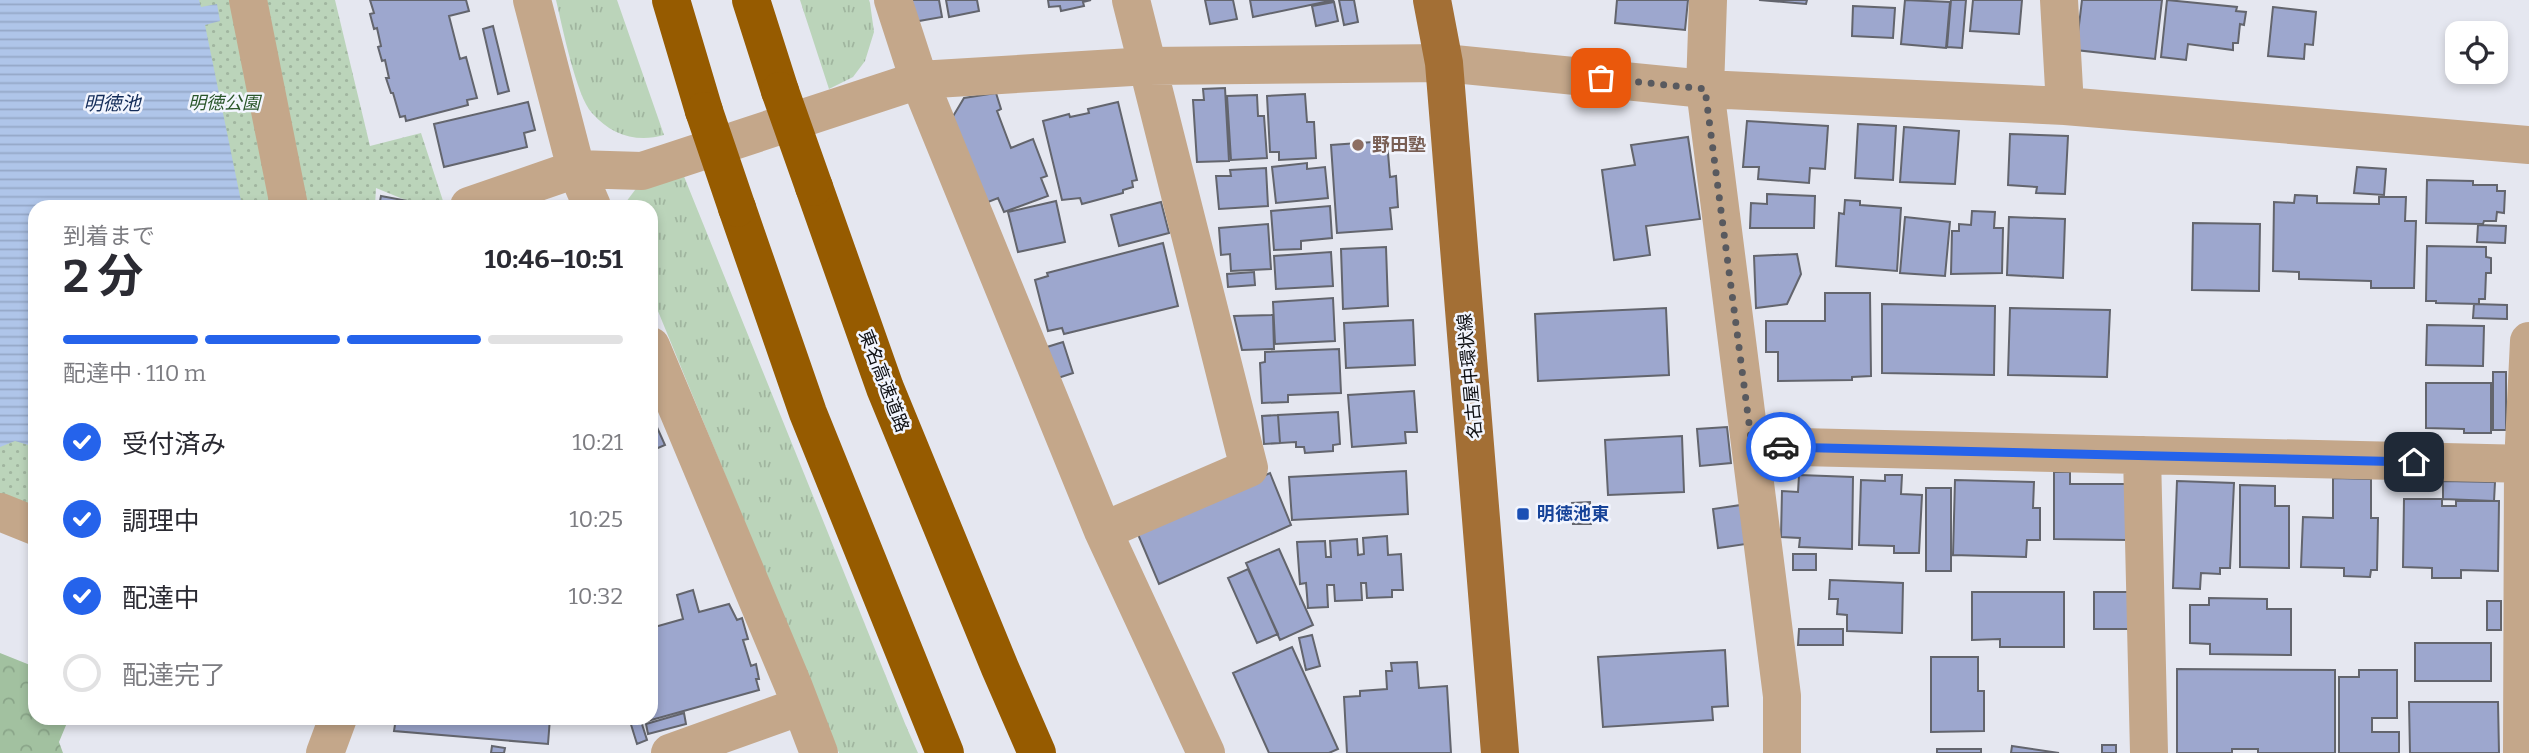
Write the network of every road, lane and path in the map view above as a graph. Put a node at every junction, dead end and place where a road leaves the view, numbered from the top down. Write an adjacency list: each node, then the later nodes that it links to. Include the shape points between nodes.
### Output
1 (248, 0): 17 (street)
2 (533, 0): 16 (street)
3 (671, 0): 33 (highway, bridge, via 704,111 808,413)
4 (751, 0): 34 (highway, 東名高速道路, bridge, via 885,388)
5 (893, 0): 12 (street)
6 (1131, 0): 11 (street)
7 (1432, 0): 10 (main road, 名古屋中環状線)
8 (1708, 0): 13 (street)
9 (2059, 0): 14 (street)
10 (1444, 63): 11 (street); 13 (street); 36 (main road, 名古屋中環状線)
11 (1148, 66): 12 (street); 27 (street, via 1250,468)
12 (919, 80): 16 (street, via 642,171); 27 (street)
13 (1705, 89): 14 (street); 22 (street)
14 (2065, 106): 15 (street)
15 (2529, 145)
16 (576, 169): 18 (street); 19 (street)
17 (288, 200)
18 (486, 200)
19 (589, 200)
20 (2529, 341): 24 (street)
21 (658, 363): 28 (street)
22 (1752, 446): 23 (street); 37 (street, via 1782,696)
23 (2143, 455): 24 (street); 38 (street)
24 (2526, 464): 39 (street)
25 (0, 512): 26 (street)
26 (28, 524)
27 (1103, 531): 35 (street)
28 (801, 706): 31 (street); 32 (street)
29 (335, 725): 30 (street)
30 (325, 753)
31 (670, 753)
32 (819, 753)
33 (945, 753)
34 (1037, 753)
35 (1206, 753)
36 (1500, 753)
37 (1782, 753)
38 (2149, 753)
39 (2522, 753)

